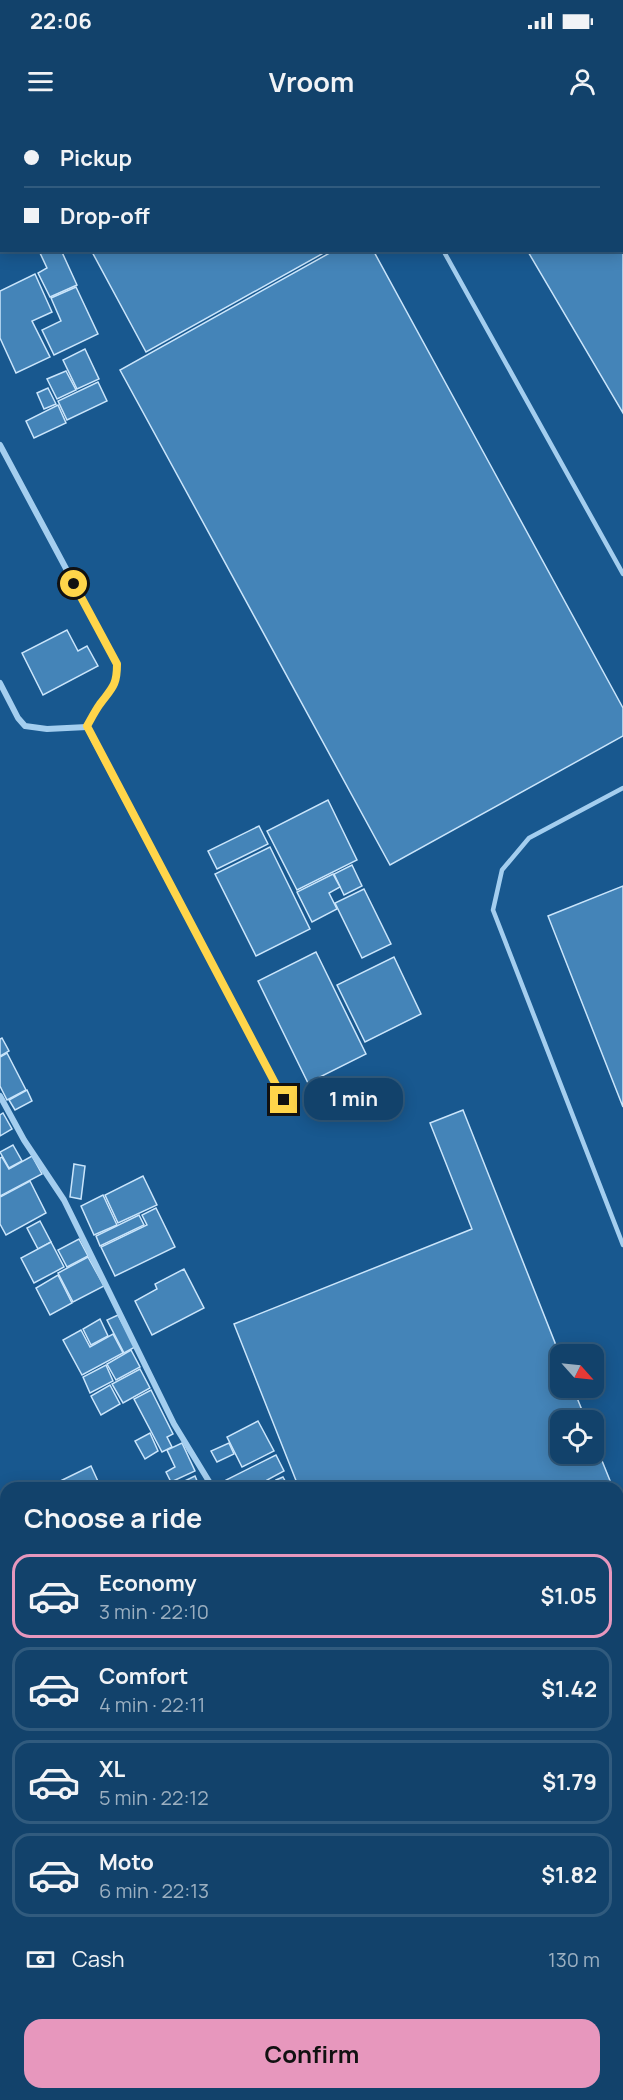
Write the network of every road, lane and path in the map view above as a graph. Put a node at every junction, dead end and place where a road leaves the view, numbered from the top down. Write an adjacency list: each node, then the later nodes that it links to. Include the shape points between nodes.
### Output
1 (444, 252): 3 (lane)
2 (0, 445): 5 (street, via 117,664 112,690)
3 (623, 574)
4 (0, 683): 5 (street, via 25,726)
5 (87, 726): 8 (street)
6 (623, 788): 9 (lane, via 529,838 502,870 493,910)
7 (0, 1096): 10 (street, via 64,1200 174,1424)
8 (284, 1100)
9 (623, 1245)
10 (209, 1482)

